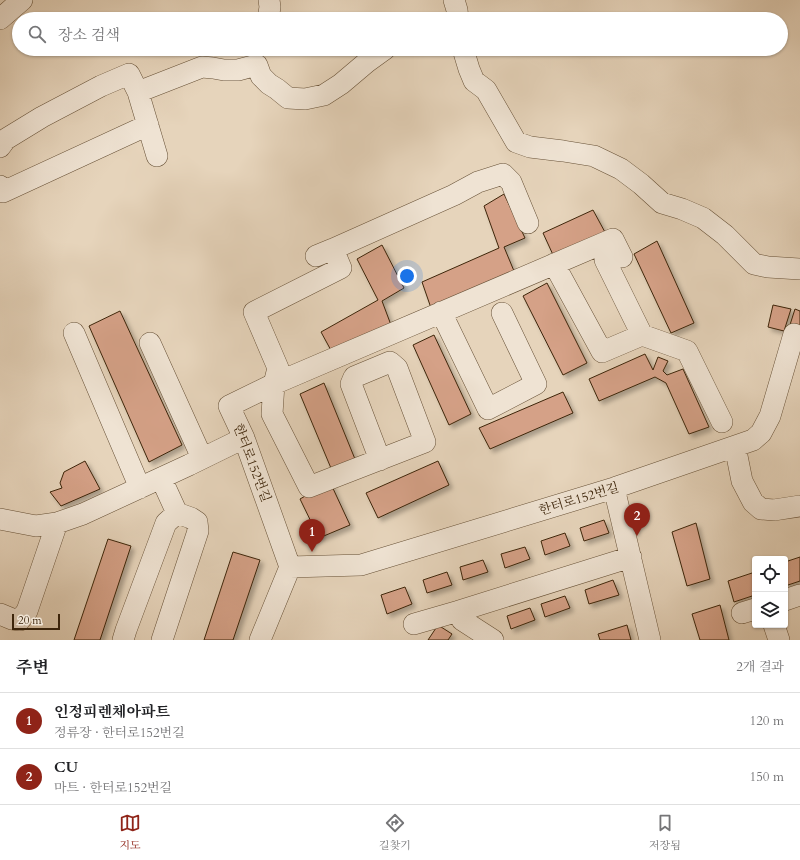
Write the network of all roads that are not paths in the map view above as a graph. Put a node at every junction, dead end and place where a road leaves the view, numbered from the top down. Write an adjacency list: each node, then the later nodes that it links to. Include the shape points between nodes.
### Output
1 (22, 0): 6 (street)
2 (269, 0): 4 (street)
3 (454, 0): 5 (street)
4 (269, 12)
5 (457, 12)
6 (0, 19)
7 (375, 56): 9 (street, via 324,95 305,99 288,98 269,84 261,76)
8 (465, 56): 17 (street, via 474,81 486,90 516,142 530,147 594,156 621,169 662,203 682,208 703,218 754,264)
9 (259, 57): 10 (street, via 238,70 202,67)
10 (138, 92): 11 (street); 12 (street, via 129,74 42,117 6,139)
11 (148, 124): 13 (street); 14 (street, via 3,192)
12 (0, 147)
13 (157, 156)
14 (0, 186)
15 (528, 223): 24 (street, via 511,182 503,174 478,182 325,252 340,268 254,312 278,368)
16 (554, 264): 18 (street); 22 (street, via 602,352); 22 (street, via 613,238 613,259)
17 (800, 269)
18 (441, 312): 19 (street, via 488,408 536,384); 24 (street)
19 (502, 313)
20 (74, 333): 31 (street)
21 (794, 334): 27 (street, 한터로152번길, via 770,416 761,433 753,440)
22 (642, 335): 25 (street, via 687,351)
23 (150, 343): 28 (street)
24 (274, 384): 26 (street, 한터로152번길, via 229,406); 29 (street, via 272,414 309,487)
25 (722, 422)
26 (244, 438): 28 (street); 38 (street, 한터로152번길)
27 (735, 446): 32 (street, 한터로152번길); 33 (street, via 742,481 753,502 761,509)
28 (202, 458): 30 (street)
29 (380, 460): 29 (street, via 425,442 397,368 390,362 354,377 351,384)
30 (161, 478): 31 (street); 34 (street)
31 (140, 488): 36 (street)
32 (614, 488): 37 (street); 38 (street, 한터로152번길, via 361,565)
33 (800, 506)
34 (177, 513): 45 (street, via 166,522); 46 (street, via 197,522 198,531)
35 (0, 519): 36 (street, via 36,526)
36 (57, 524): 42 (street, via 27,611 20,620)
37 (631, 557): 41 (street); 49 (street)
38 (290, 567): 47 (street)
39 (800, 596): 40 (street)
40 (788, 599)
41 (459, 611): 43 (street); 48 (street, via 462,620)
42 (0, 614)
43 (414, 624)
44 (775, 628): 50 (street)
45 (123, 640)
46 (162, 640)
47 (260, 640)
48 (493, 640)
49 (650, 640)
50 (779, 640)

